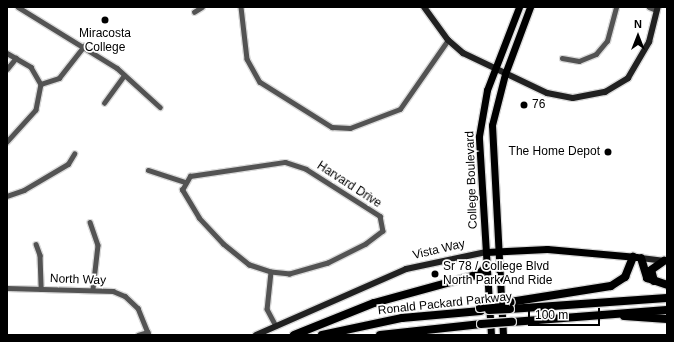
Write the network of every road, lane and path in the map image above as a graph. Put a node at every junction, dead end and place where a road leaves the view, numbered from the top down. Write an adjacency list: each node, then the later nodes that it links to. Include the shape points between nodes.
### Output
1 (18, 7): 12 (street)
2 (202, 7): 10 (street)
3 (241, 7): 11 (street, via 247,59 260,82 332,127 350,128 400,109)
4 (424, 7): 11 (street)
5 (519, 7): 17 (main road, College Boulevard)
6 (530, 7): 18 (main road, College Boulevard)
7 (616, 7): 15 (street, via 607,42 596,54 579,62)
8 (648, 7): 9 (street)
9 (657, 8): 18 (street, via 650,42 640,63 628,78 605,92 582,98 561,97)
10 (194, 12)
11 (448, 40): 17 (street, via 463,53)
12 (84, 46): 19 (street); 20 (street, via 59,78)
13 (7, 53): 14 (street)
14 (16, 58): 16 (street); 20 (street, via 31,67)
15 (562, 58)
16 (7, 69)
17 (496, 69): 18 (street); 31 (main road, College Boulevard, via 487,90 479,136)
18 (505, 74): 30 (main road, College Boulevard, via 495,105 491,145)
19 (124, 75): 21 (street); 22 (street)
20 (41, 84): 23 (street, via 36,110)
21 (104, 104)
22 (160, 107)
23 (7, 142)
24 (74, 154): 27 (street, via 68,164 24,190)
25 (148, 170): 26 (street)
26 (184, 182): 35 (street, Harvard Drive, via 184,194 223,244 249,265); 35 (street, Harvard Drive, via 190,176 291,163 306,169 383,221 381,234 336,259 290,274)
27 (7, 196)
28 (90, 222): 40 (street, via 98,245)
29 (36, 244): 39 (street, via 40,255)
30 (498, 251): 31 (main road, Vista Way); 32 (main road, Vista Way, via 547,249); 54 (main road, College Boulevard)
31 (486, 252): 34 (main road, College Boulevard); 46 (street, Vista Way, via 406,270)
32 (637, 257): 33 (street); 36 (highway, via 647,278); 42 (highway, via 625,277 611,286)
33 (665, 261): 36 (highway, via 651,270)
34 (486, 267): 50 (highway, via 479,274 374,303); 53 (main road, College Boulevard)
35 (271, 272): 46 (street, via 268,308)
36 (657, 285): 37 (highway)
37 (667, 285)
38 (7, 288): 39 (street, North Way)
39 (41, 289): 40 (street, North Way)
40 (93, 289): 47 (street, North Way, via 125,296 138,308)
41 (667, 298): 42 (highway, Ronald Packard Parkway)
42 (510, 306): 51 (highway, Ronald Packard Parkway, bridge, via 402,318)
43 (667, 310): 44 (highway, Ronald Packard Parkway)
44 (614, 314): 45 (highway); 52 (highway, Ronald Packard Parkway, bridge)
45 (667, 319)
46 (276, 326): 49 (street, Vista Way)
47 (148, 333): 48 (street)
48 (138, 335)
49 (256, 335)
50 (294, 335)
51 (322, 335)
52 (380, 335)
53 (491, 335)
54 (503, 335)

